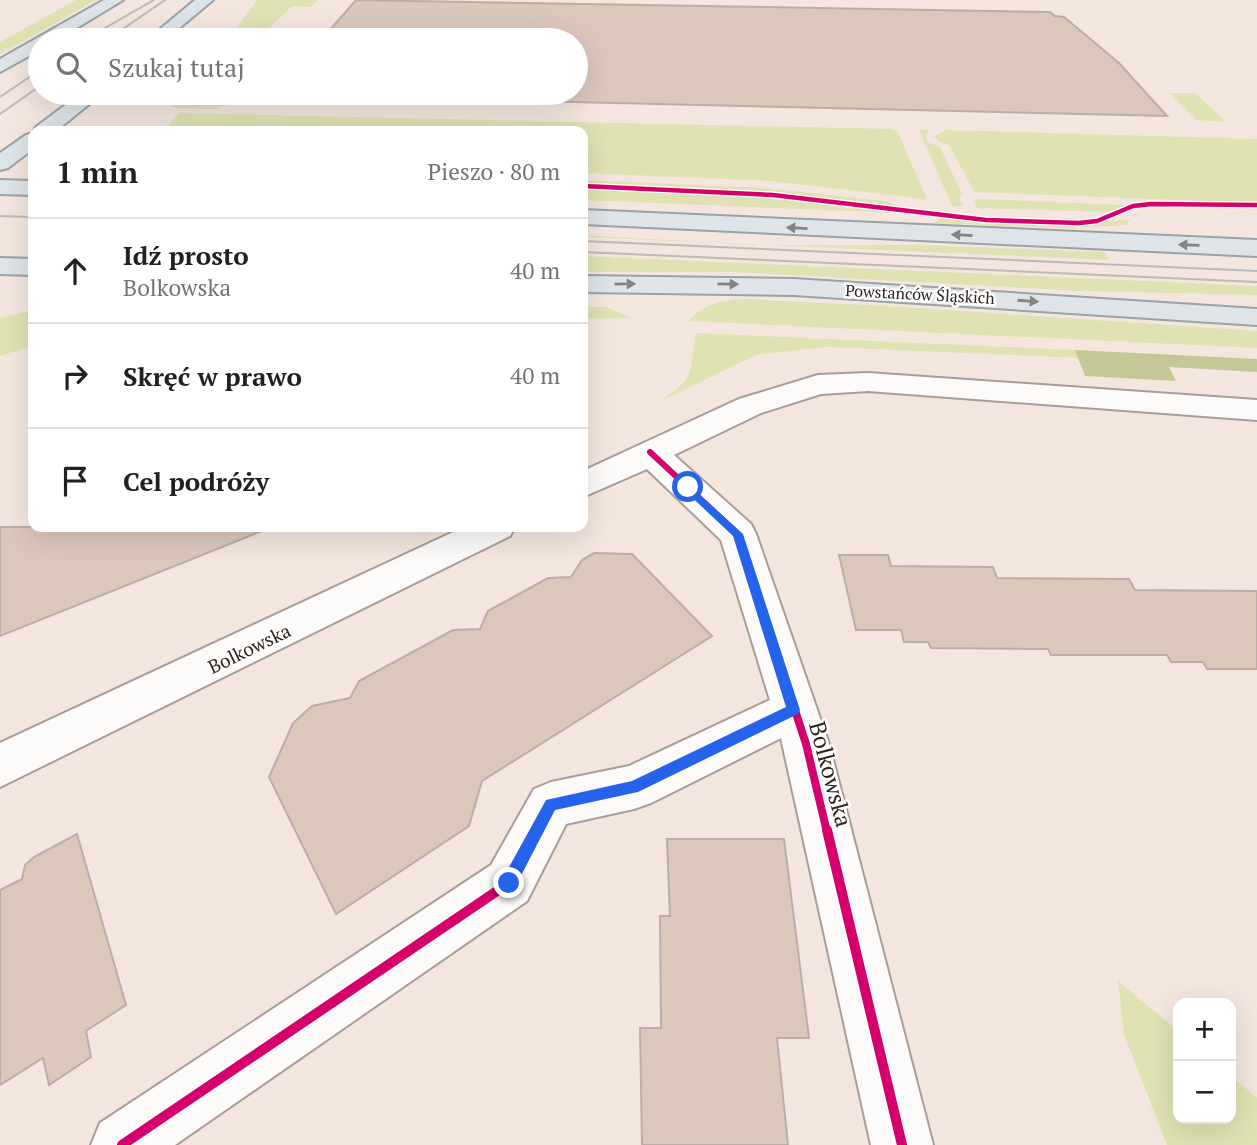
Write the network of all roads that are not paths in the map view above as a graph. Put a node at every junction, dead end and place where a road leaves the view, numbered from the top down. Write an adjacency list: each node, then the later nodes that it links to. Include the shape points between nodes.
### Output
1 (115, 0): 3 (main road)
2 (205, 0): 4 (main road)
3 (66, 28)
4 (170, 28)
5 (28, 50): 6 (main road)
6 (0, 67)
7 (77, 105): 8 (main road)
8 (50, 126)
9 (28, 143): 10 (main road)
10 (0, 163)
11 (0, 187): 12 (main road)
12 (28, 188)
13 (588, 217): 14 (main road, one-way to 13)
14 (1257, 248)
15 (0, 266): 16 (main road)
16 (28, 267)
17 (588, 284): 18 (main road, Powstańców Śląskich, one-way to 18, via 794,287)
18 (1257, 317)
19 (1257, 410): 20 (street, via 868,382 818,385 750,406)
20 (650, 452): 21 (street); 23 (street, Bolkowska, via 738,534)
21 (588, 483)
22 (487, 532): 24 (street, Bolkowska)
23 (794, 710): 25 (street, via 634,787 551,805 509,883); 26 (street, Bolkowska)
24 (0, 766)
25 (122, 1145)
26 (902, 1145)

